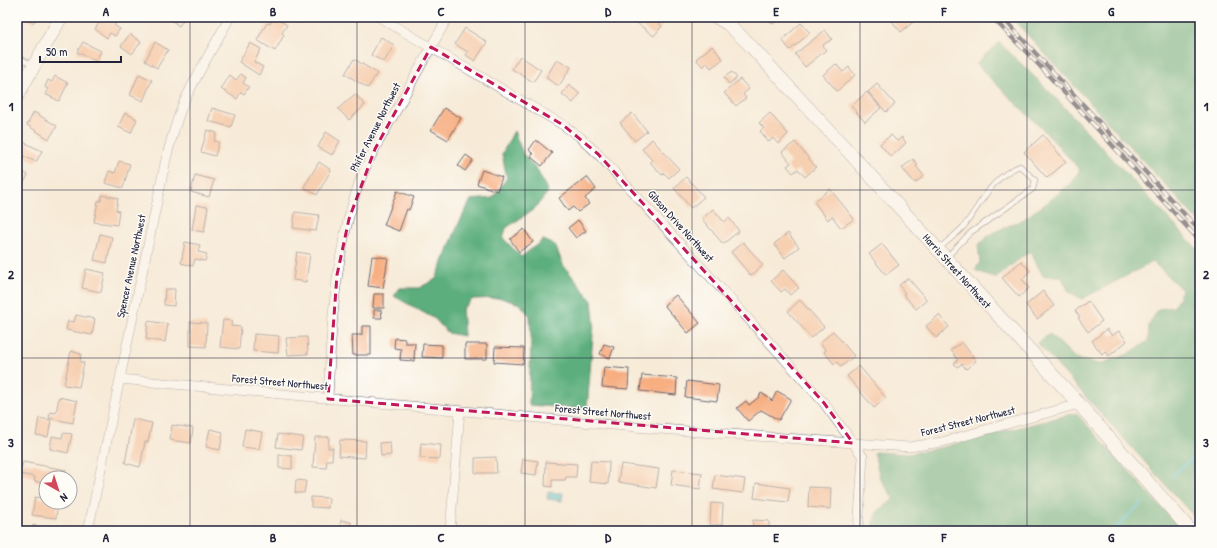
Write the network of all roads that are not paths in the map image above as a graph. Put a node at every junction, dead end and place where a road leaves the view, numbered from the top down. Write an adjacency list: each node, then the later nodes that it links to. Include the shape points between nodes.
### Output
1 (61, 17): 8 (street)
2 (230, 17): 13 (street, Spencer Avenue Northwest, via 195,79 176,123 166,159)
3 (379, 17): 6 (street, Gibson Drive Northwest)
4 (448, 17): 6 (street, Phifer Avenue Northwest)
5 (716, 17): 12 (street, Harris Street Northwest, via 728,24 748,43)
6 (431, 47): 14 (street, Phifer Avenue Northwest, via 375,148 360,182 349,219 337,275); 17 (street, Gibson Drive Northwest, via 580,137 725,292 818,397)
7 (17, 57): 8 (lane)
8 (34, 65): 9 (street)
9 (17, 96)
10 (964, 226): 11 (lane); 11 (lane, via 989,188 1010,169 1020,166 1035,180 1033,189); 12 (lane)
11 (970, 233): 12 (lane)
12 (942, 254): 15 (street, Harris Street Northwest)
13 (120, 379): 14 (street, Forest Street Northwest); 18 (street, Spencer Avenue Northwest)
14 (328, 399): 16 (street, Forest Street Northwest)
15 (1079, 404): 17 (street, Forest Street Northwest, via 942,442 909,447); 21 (street, Harris Street Northwest)
16 (460, 411): 17 (street, Forest Street Northwest); 19 (street)
17 (854, 443): 20 (street, Gibson Drive Northwest, via 863,458)
18 (88, 531)
19 (450, 531)
20 (858, 531)
21 (1191, 531)

